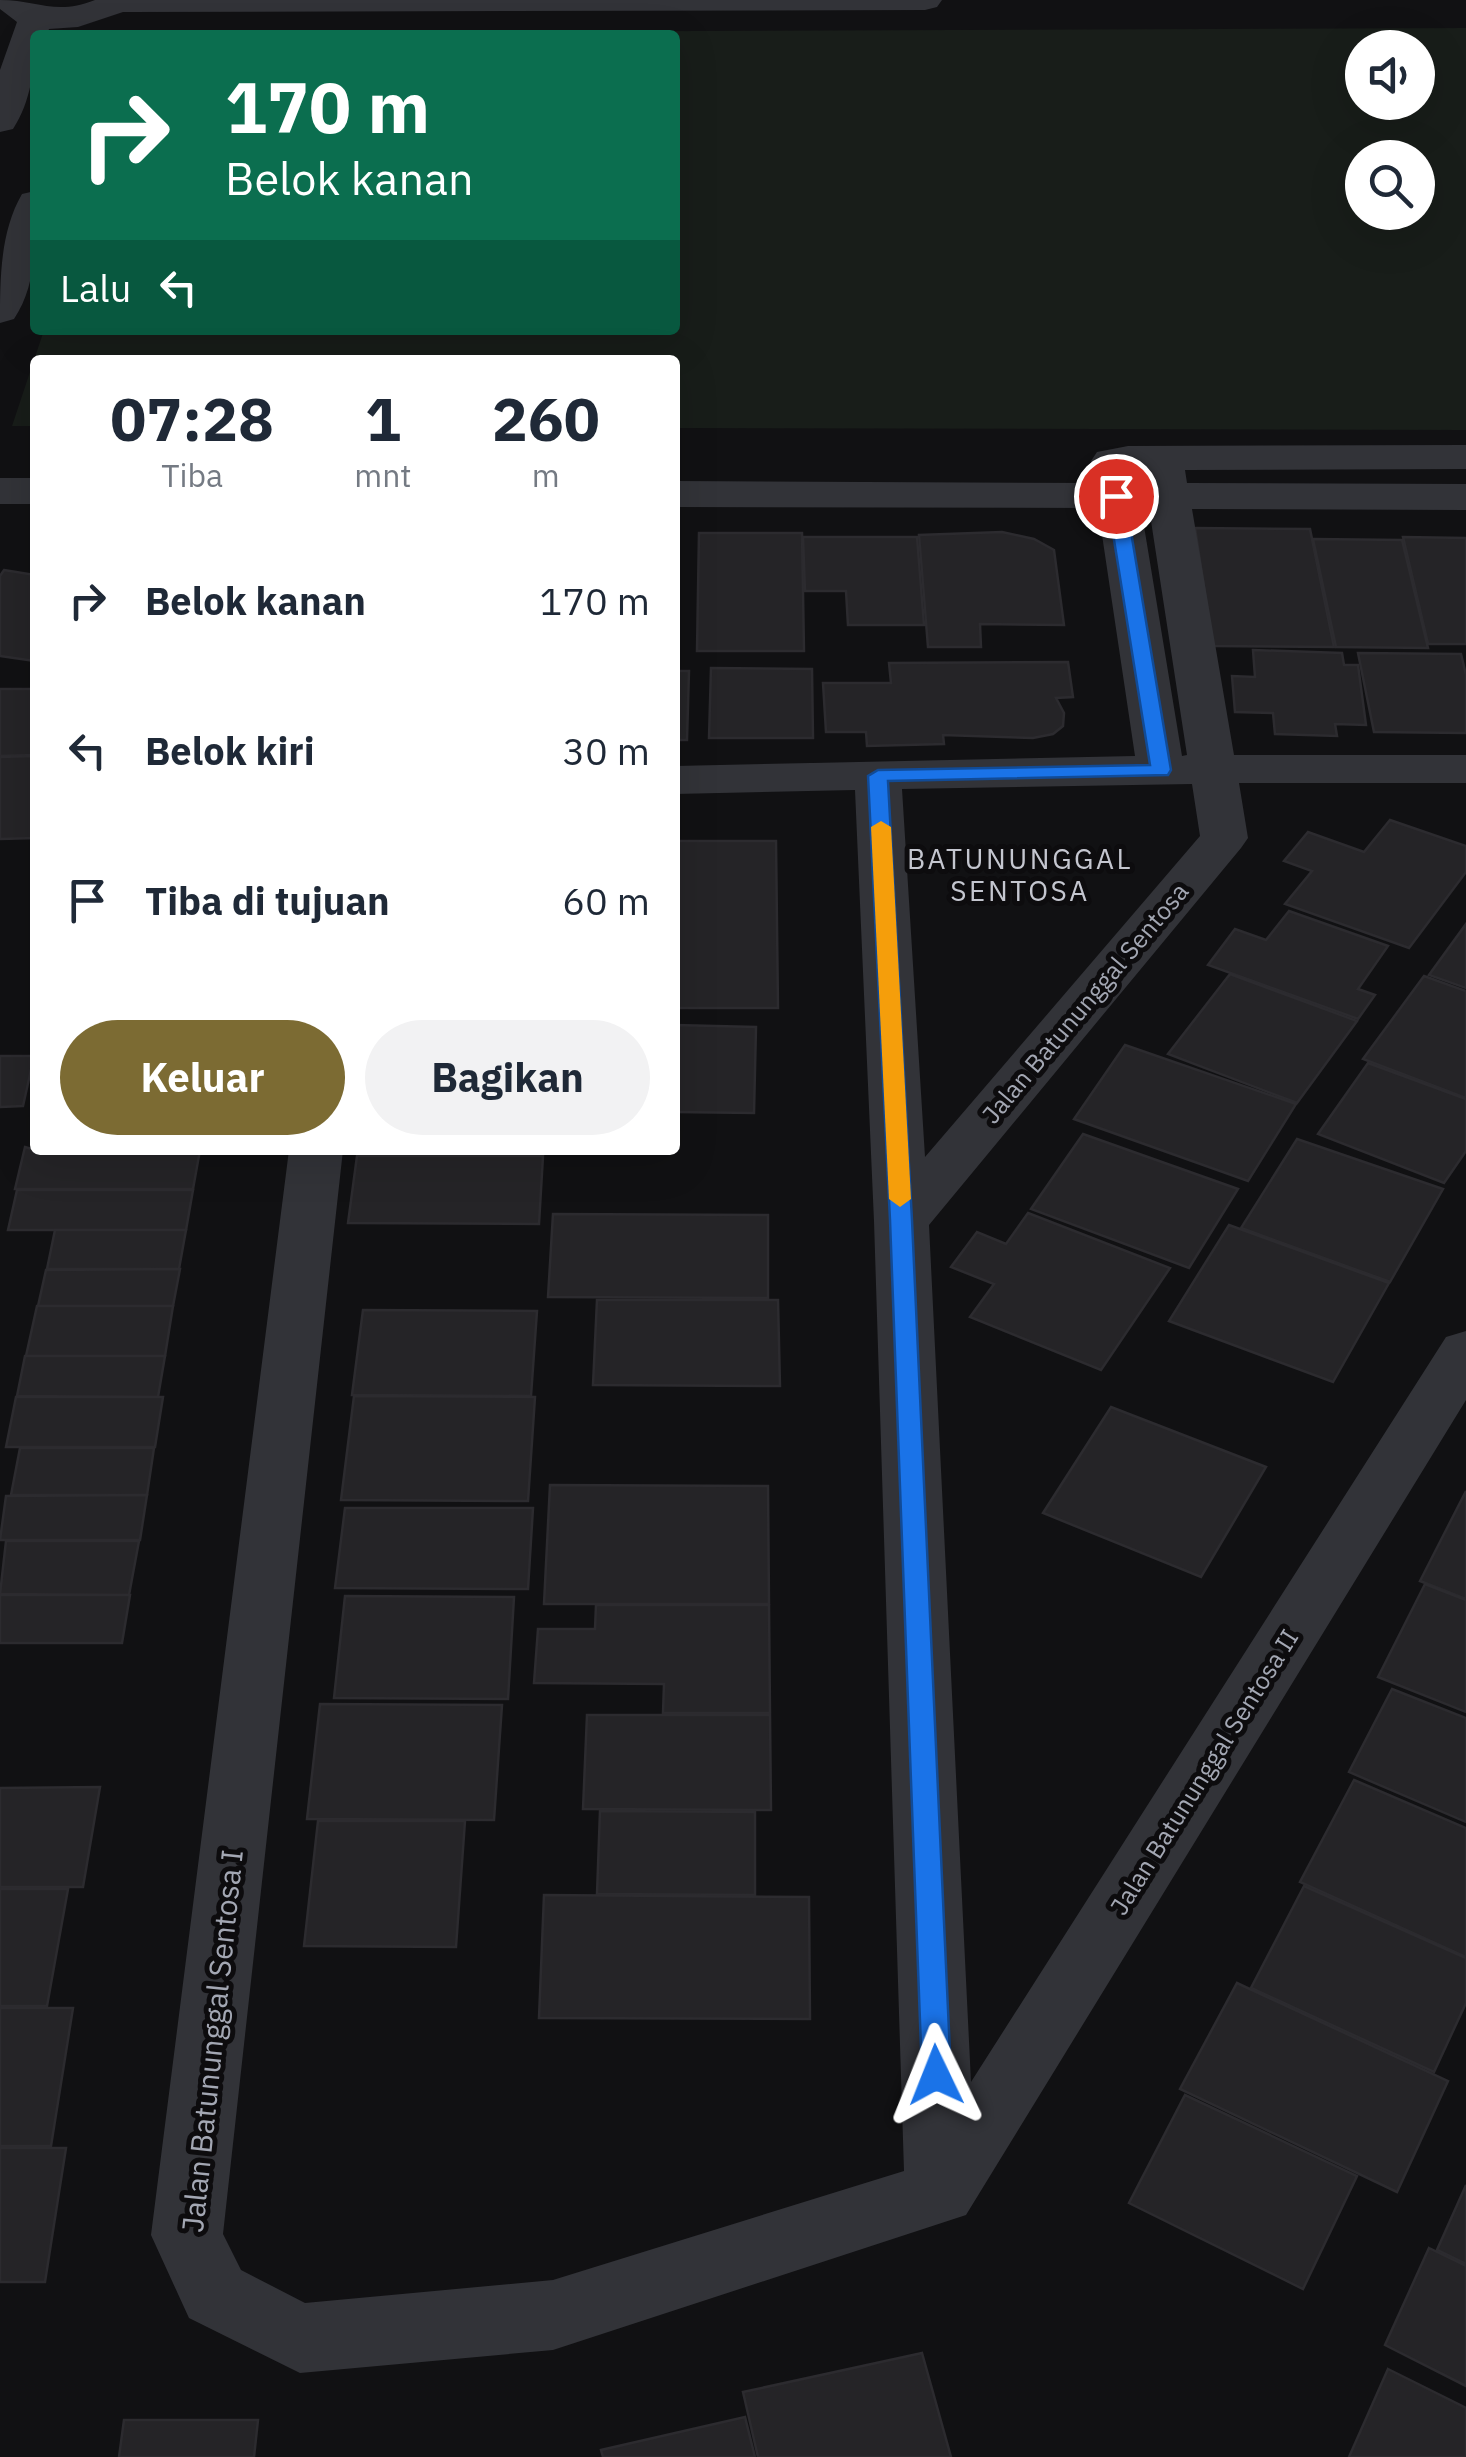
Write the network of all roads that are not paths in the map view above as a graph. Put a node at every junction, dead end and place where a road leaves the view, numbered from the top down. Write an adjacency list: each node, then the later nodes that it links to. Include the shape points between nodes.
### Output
1 (925, 0): 3 (street)
2 (14, 6): 3 (street, via 66,18); 4 (street)
3 (105, 12)
4 (0, 121)
5 (30, 218): 6 (street)
6 (0, 311)
7 (1466, 457): 12 (street)
8 (0, 458): 9 (street)
9 (30, 458)
10 (680, 458): 11 (street)
11 (1114, 477): 12 (street); 15 (street); 19 (street)
12 (1164, 477): 16 (street); 17 (street, Jalan Batununggal Sentosa)
13 (0, 491): 14 (street)
14 (30, 491)
15 (680, 494)
16 (1466, 497)
17 (1214, 769): 18 (street); 19 (street); 23 (street, Jalan Batununggal Sentosa, via 1224,838)
18 (1466, 769)
19 (1161, 770): 20 (street)
20 (878, 776): 21 (street); 23 (street)
21 (680, 780)
22 (315, 1155): 25 (street, Jalan Batununggal Sentosa I, via 187,2234 214,2294 300,2338 552,2315)
23 (901, 1220): 25 (street)
24 (1466, 1352): 25 (street, Jalan Batununggal Sentosa II)
25 (941, 2192)

